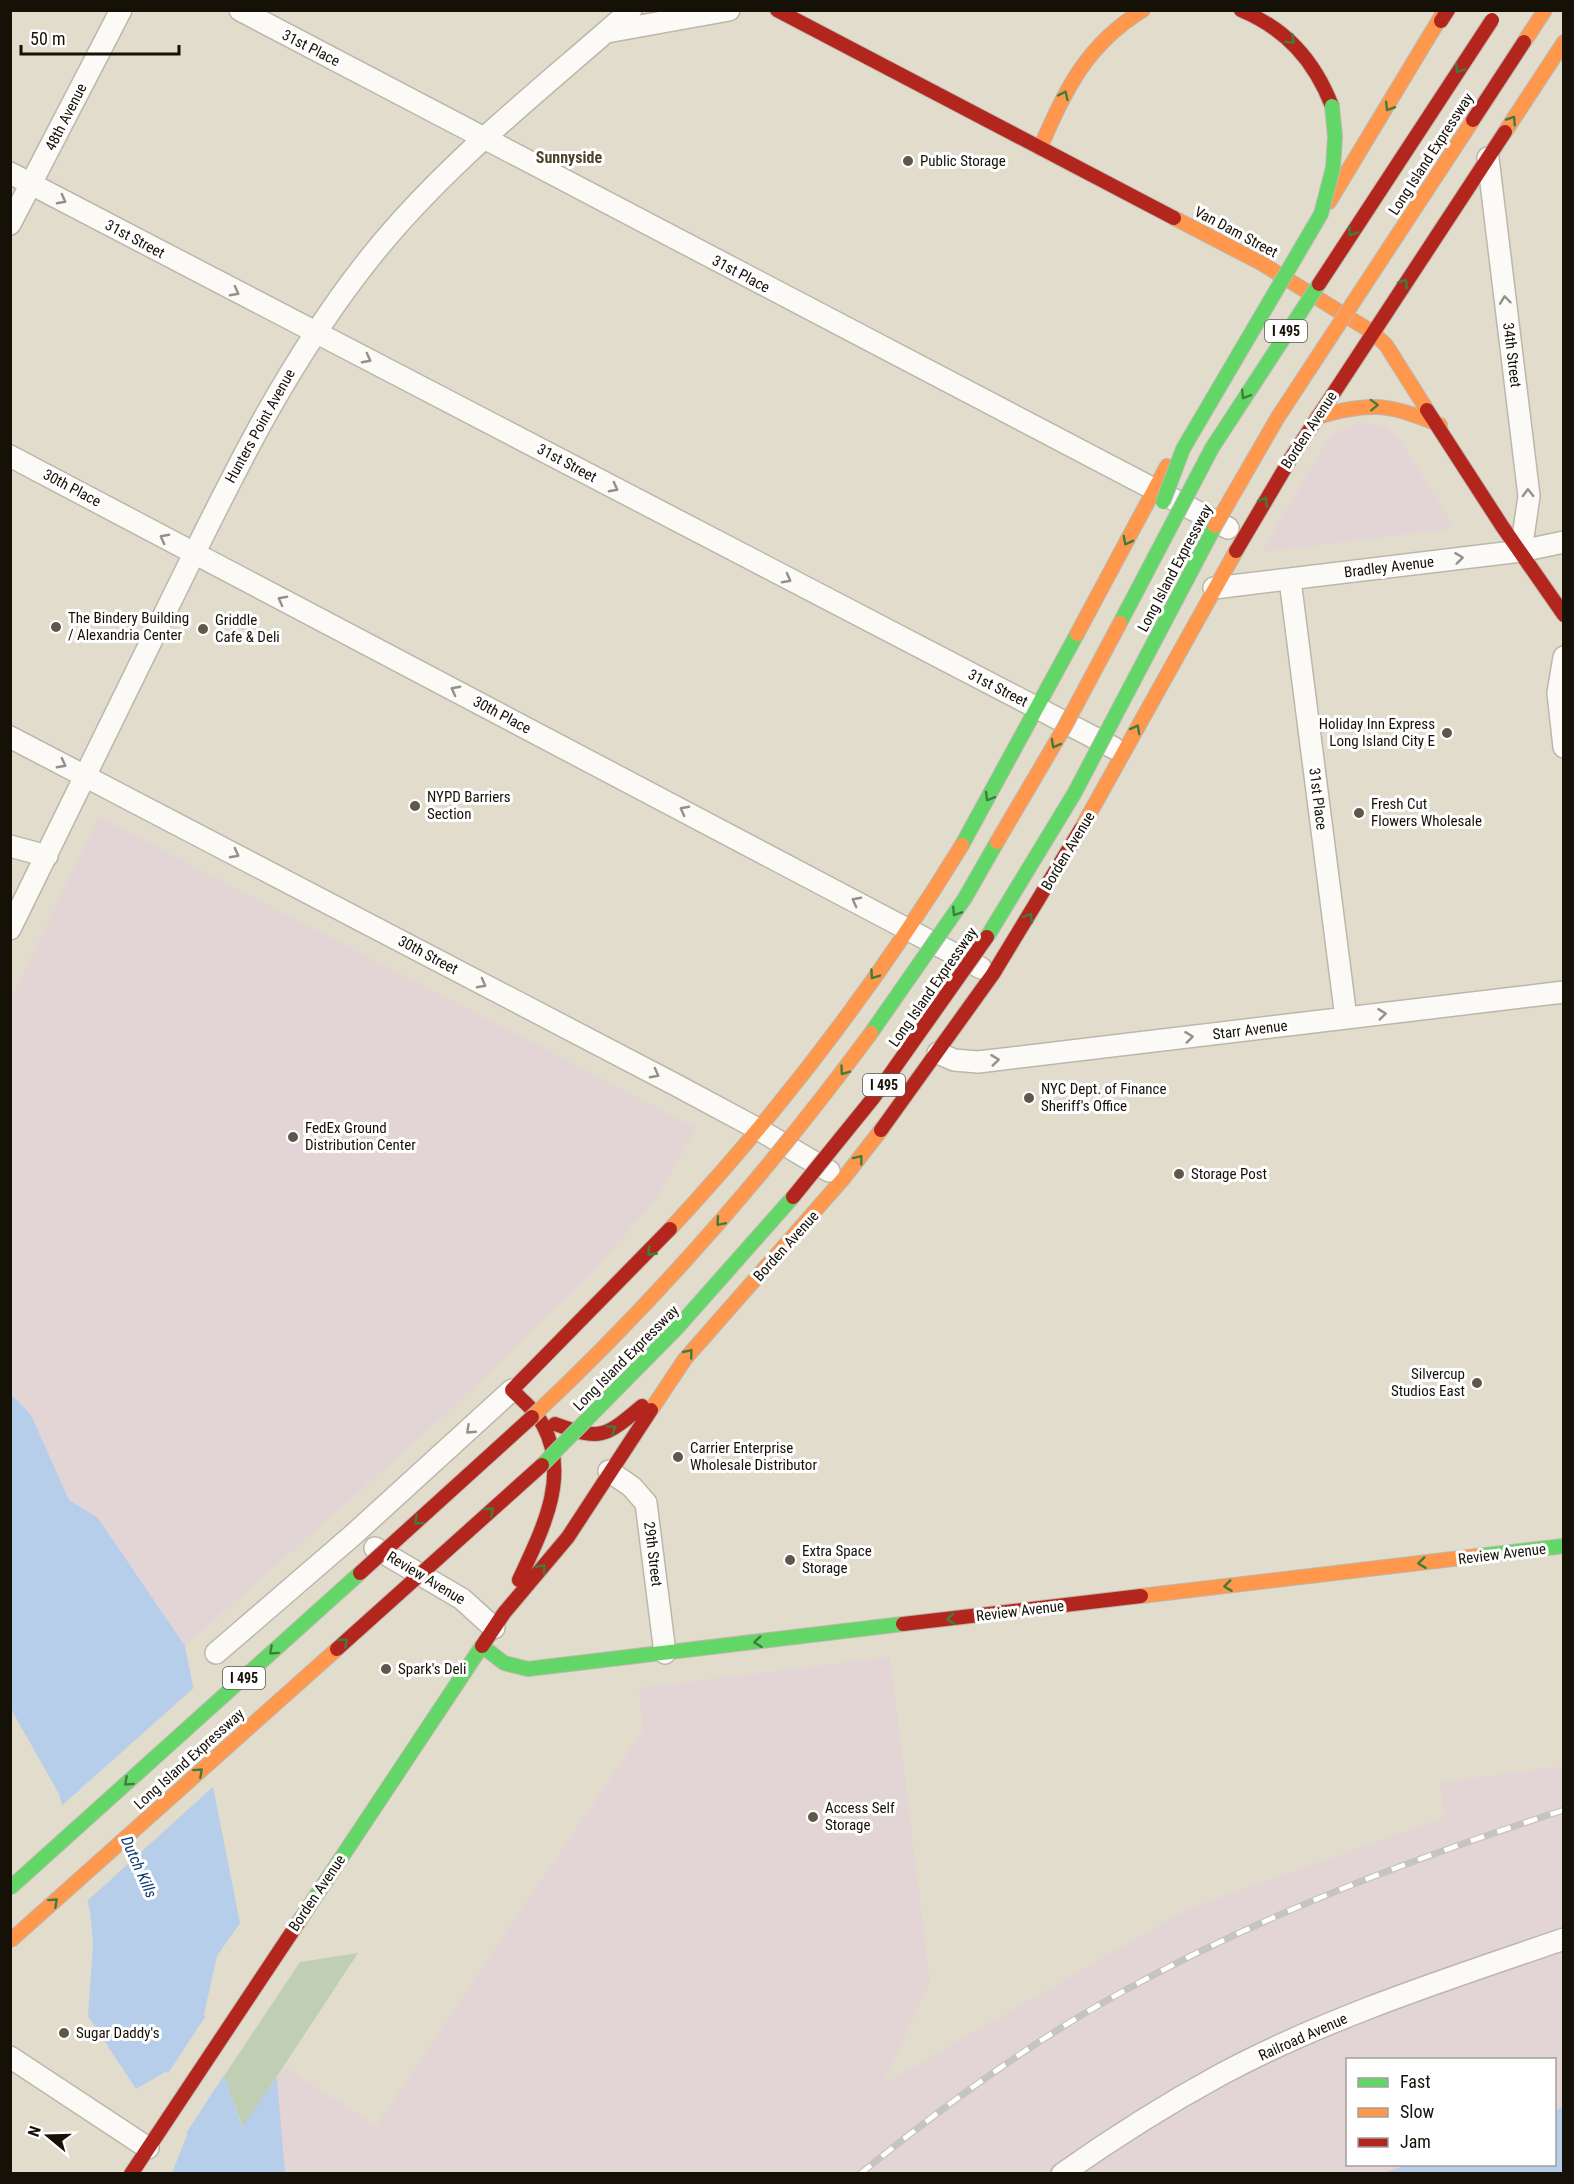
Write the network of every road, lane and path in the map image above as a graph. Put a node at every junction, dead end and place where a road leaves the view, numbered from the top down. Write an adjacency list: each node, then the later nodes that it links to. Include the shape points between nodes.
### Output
1 (121, 10): 17 (street, 48th Avenue)
2 (240, 10): 13 (street, 31st Place)
3 (631, 10): 11 (street, Hunters Point Avenue)
4 (729, 10): 11 (street)
5 (777, 10): 14 (main road, Van Dam Street)
6 (1143, 10): 14 (main road, one-way to 6, via 1082,61 1104,37)
7 (1241, 10): 26 (main road, one-way to 26, bridge, via 1274,26 1299,47 1317,72 1332,106 1334,165 1325,206 1315,228 1184,449)
8 (1545, 10): 65 (main road, Long Island Expressway / I 495, one-way to 8, bridge, via 610,1400 740,1262 834,1150 914,1043 1012,898 1099,750 1258,450)
9 (1445, 14): 19 (main road, one-way to 19)
10 (1495, 15): 35 (main road, Long Island Expressway / I 495, one-way to 35, bridge, via 1228,422)
11 (607, 32): 13 (street, Hunters Point Avenue)
12 (1563, 42): 15 (main road, Borden Avenue, one-way to 12)
13 (483, 137): 21 (street, Hunters Point Avenue, via 397,225); 25 (street, 31st Place)
14 (1040, 148): 19 (main road, Van Dam Street)
15 (1488, 158): 20 (main road, Borden Avenue, one-way to 15); 30 (street, 34th Street, one-way to 15, via 1529,496)
16 (10, 173): 17 (street, 31st Street)
17 (31, 184): 18 (street, 48th Avenue); 21 (street, 31st Street, one-way to 21)
18 (10, 224)
19 (1282, 275): 20 (main road, Van Dam Street); 25 (main road)
20 (1372, 332): 22 (main road, Borden Avenue); 23 (main road, Van Dam Street, via 1386,345)
21 (315, 333): 31 (street, Hunters Point Avenue, via 267,409); 37 (street, 31st Street, one-way to 37)
22 (1317, 417): 23 (main road, one-way to 23, via 1346,408 1383,404); 28 (main road, Borden Avenue, one-way to 22)
23 (1440, 425): 30 (main road, Van Dam Street)
24 (10, 456): 31 (street, 30th Place, one-way to 24)
25 (1154, 489): 28 (street, 31st Place); 37 (main road, one-way to 37)
26 (1158, 514)
27 (1149, 536): 35 (main road, bridge)
28 (1244, 536): 33 (main road, Borden Avenue)
29 (1563, 542): 30 (street, Bradley Avenue)
30 (1521, 551): 32 (street, Bradley Avenue, one-way to 30); 34 (main road, Van Dam Street)
31 (194, 554): 41 (street, Hunters Point Avenue); 44 (street, 30th Place, one-way to 31)
32 (1290, 580): 33 (street, Bradley Avenue); 48 (street, 31st Place)
33 (1214, 588): 40 (main road, Borden Avenue, one-way to 33)
34 (1563, 615)
35 (1103, 656): 63 (main road, Long Island Expressway / I 495, one-way to 63, bridge, via 1013,819 921,965 810,1116 692,1255 527,1422)
36 (1563, 657): 39 (street, via 1558,693)
37 (1038, 709): 40 (street, 31st Street); 44 (main road, one-way to 44)
38 (10, 737): 41 (street, 30th Street, one-way to 41)
39 (1563, 747)
40 (1123, 753): 46 (main road, Borden Avenue, one-way to 40, via 1076,839)
41 (86, 777): 43 (street, Hunters Point Avenue); 50 (street, 30th Street, one-way to 50)
42 (10, 846): 43 (street)
43 (47, 856): 45 (street, Hunters Point Avenue)
44 (908, 928): 46 (street, 30th Place); 50 (main road, one-way to 50)
45 (10, 929)
46 (993, 974): 49 (main road, Borden Avenue)
47 (1563, 992): 48 (street, Starr Avenue, one-way to 47)
48 (1346, 1018): 49 (street, Starr Avenue, one-way to 48, via 954,1060 978,1062)
49 (938, 1053): 51 (main road, Borden Avenue, one-way to 49)
50 (758, 1129): 51 (street, 30th Street); 53 (main road, one-way to 53, via 655,1247)
51 (843, 1179): 52 (main road, Borden Avenue, one-way to 51, via 707,1332)
52 (664, 1388): 54 (main road, one-way to 52, via 585,1435 600,1436); 56 (main road, Borden Avenue)
53 (512, 1390): 54 (main road, Borden Avenue); 57 (street, one-way to 57)
54 (538, 1418): 55 (main road); 59 (main road, Borden Avenue, via 550,1444 554,1496)
55 (579, 1449)
56 (603, 1467): 59 (main road, Borden Avenue, one-way to 56, via 568,1537); 62 (street, 29th Street, via 632,1487 646,1503)
57 (353, 1535): 59 (street, Review Avenue); 61 (street)
58 (1563, 1546): 62 (main road, Review Avenue, one-way to 62)
59 (499, 1620): 60 (main road, Borden Avenue)
60 (482, 1647): 62 (main road, Review Avenue, via 504,1663 521,1669); 67 (main road, Borden Avenue)
61 (216, 1653)
62 (665, 1653)
63 (10, 1888)
64 (1563, 1939): 69 (street, Railroad Avenue, via 1396,1999 1281,2046 1164,2107)
65 (10, 1941)
66 (10, 2056): 67 (street)
67 (148, 2148): 68 (main road, Borden Avenue)
68 (131, 2174)
69 (1062, 2174)

